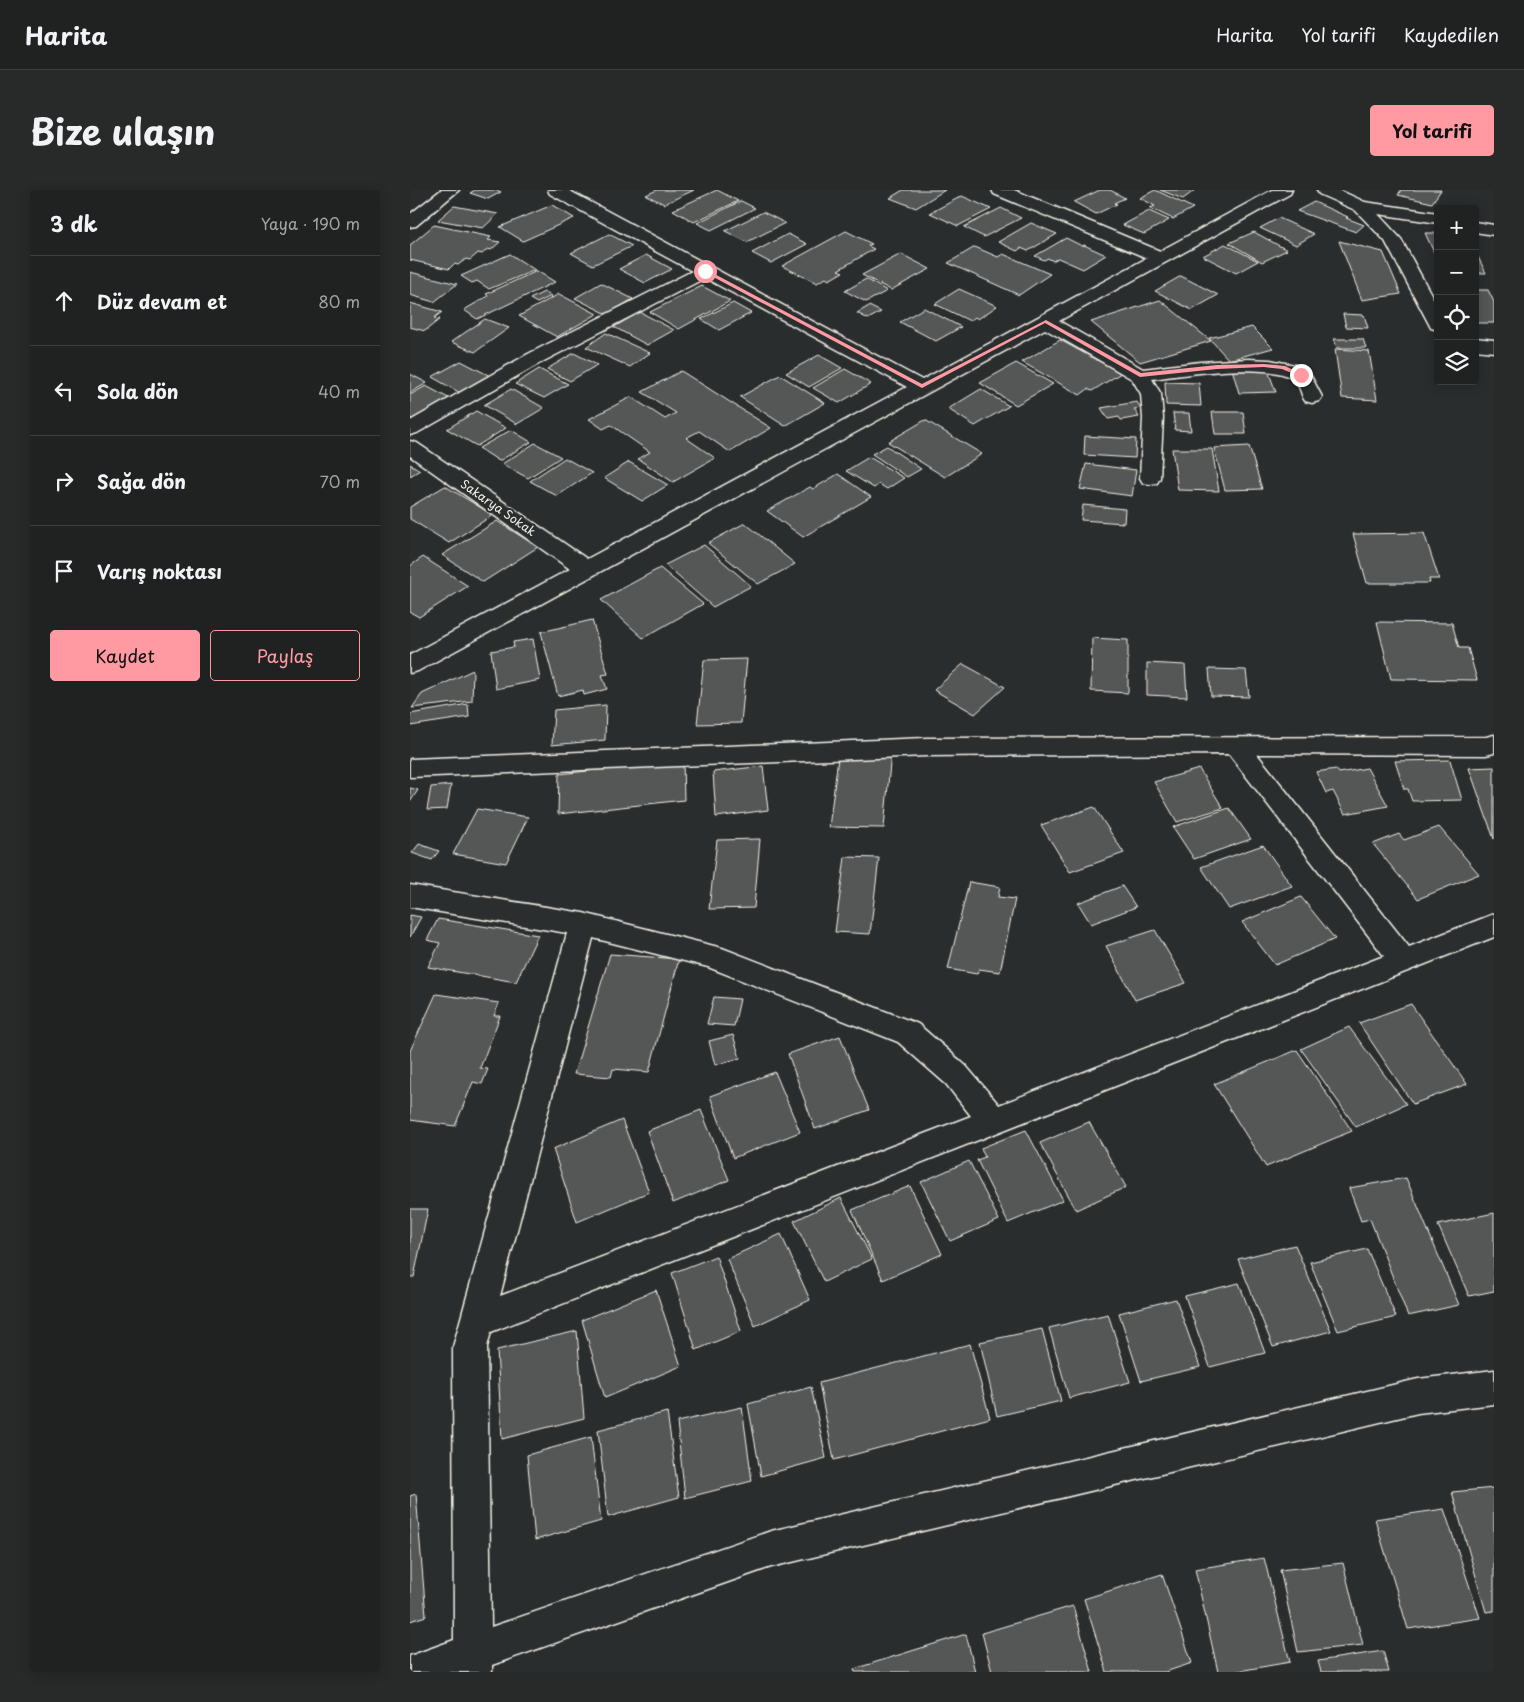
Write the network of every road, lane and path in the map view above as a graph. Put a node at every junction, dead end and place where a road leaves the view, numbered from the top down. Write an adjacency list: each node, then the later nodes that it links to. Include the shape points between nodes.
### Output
1 (452, 190): 8 (street)
2 (556, 190): 12 (street)
3 (1000, 190): 11 (street)
4 (1284, 190): 11 (street)
5 (1325, 190): 6 (street)
6 (1361, 206): 7 (street); 13 (street, via 1392,238)
7 (1434, 217)
8 (410, 222)
9 (1479, 228): 10 (street)
10 (1494, 230)
11 (1160, 257): 14 (street)
12 (705, 271): 18 (street); 20 (street, via 535,358)
13 (1434, 317)
14 (1046, 321): 17 (street); 18 (street)
15 (1479, 344): 16 (street)
16 (1494, 346)
17 (1140, 375): 19 (street, via 1274,365 1301,375); 22 (street, via 1151,394)
18 (922, 387): 23 (street)
19 (1312, 397)
20 (410, 429)
21 (410, 446): 23 (street, Sakarya Sokak)
22 (1150, 478)
23 (586, 569): 24 (street)
24 (410, 665)
25 (1494, 744): 26 (street)
26 (1236, 745): 27 (street, via 926,747); 31 (street)
27 (410, 768)
28 (410, 896): 29 (street)
29 (583, 924): 32 (street, via 712,956 908,1033 956,1075); 33 (street)
30 (1494, 925): 31 (street)
31 (1404, 961): 32 (street)
32 (993, 1120): 33 (street)
33 (477, 1321): 35 (street, via 470,1347)
34 (1494, 1386): 35 (street, via 1418,1396 771,1549)
35 (473, 1662): 36 (street)
36 (418, 1672)

